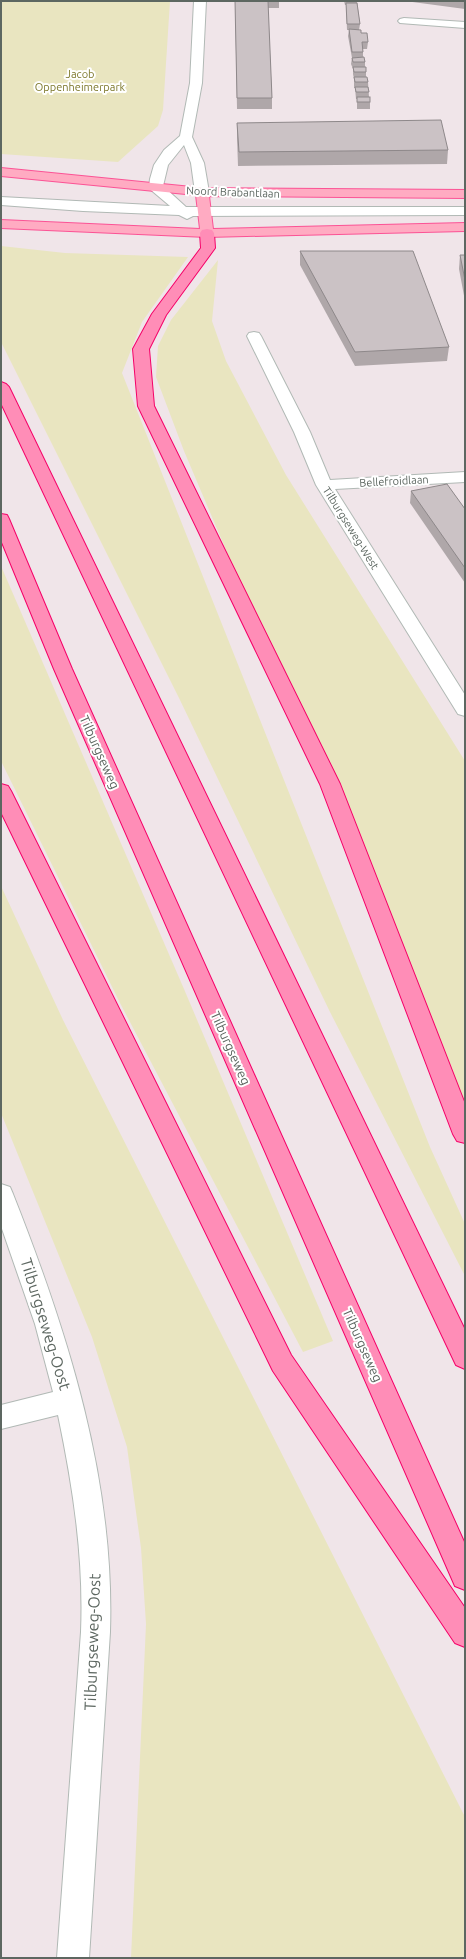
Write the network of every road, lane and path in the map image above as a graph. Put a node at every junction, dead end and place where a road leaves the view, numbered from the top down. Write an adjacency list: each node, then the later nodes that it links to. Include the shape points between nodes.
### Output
1 (200, 1): 4 (street, via 196,83)
2 (404, 21): 3 (street)
3 (465, 25)
4 (186, 137): 8 (street, via 171,149 156,173); 9 (street, via 195,151)
5 (1, 172): 6 (main road, Noord Brabantlaan)
6 (21, 174): 7 (main road); 8 (main road, Noord Brabantlaan)
7 (1, 176)
8 (156, 187): 9 (main road, Noord Brabantlaan); 12 (street)
9 (202, 192): 10 (main road, Noord Brabantlaan); 14 (main road)
10 (465, 194)
11 (1, 201): 12 (street, Noord Brabantlaan)
12 (183, 211): 14 (street, Noord Brabantlaan); 17 (street)
13 (465, 211): 14 (street, Noord Brabantlaan)
14 (205, 212): 17 (main road)
15 (1, 224): 17 (main road)
16 (465, 227): 17 (main road)
17 (207, 233): 25 (highway, via 208,248 159,314 141,349 146,406 330,784)
18 (254, 336): 21 (street, Tilburgseweg-West, via 302,432)
19 (1, 387): 27 (highway)
20 (465, 477): 21 (street, Bellefroidlaan)
21 (324, 485): 23 (street, Tilburgseweg-West)
22 (1, 520): 30 (highway, Tilburgseweg, via 63,669)
23 (465, 710)
24 (1, 791): 31 (highway, via 282,1363)
25 (465, 1134)
26 (1, 1194): 28 (street, Tilburgseweg-Oost, via 26,1256)
27 (465, 1357)
28 (69, 1400): 29 (street); 32 (street, Tilburgseweg-Oost, via 85,1477 95,1550 96,1615)
29 (1, 1417)
30 (465, 1576)
31 (465, 1633)
32 (73, 1958)

